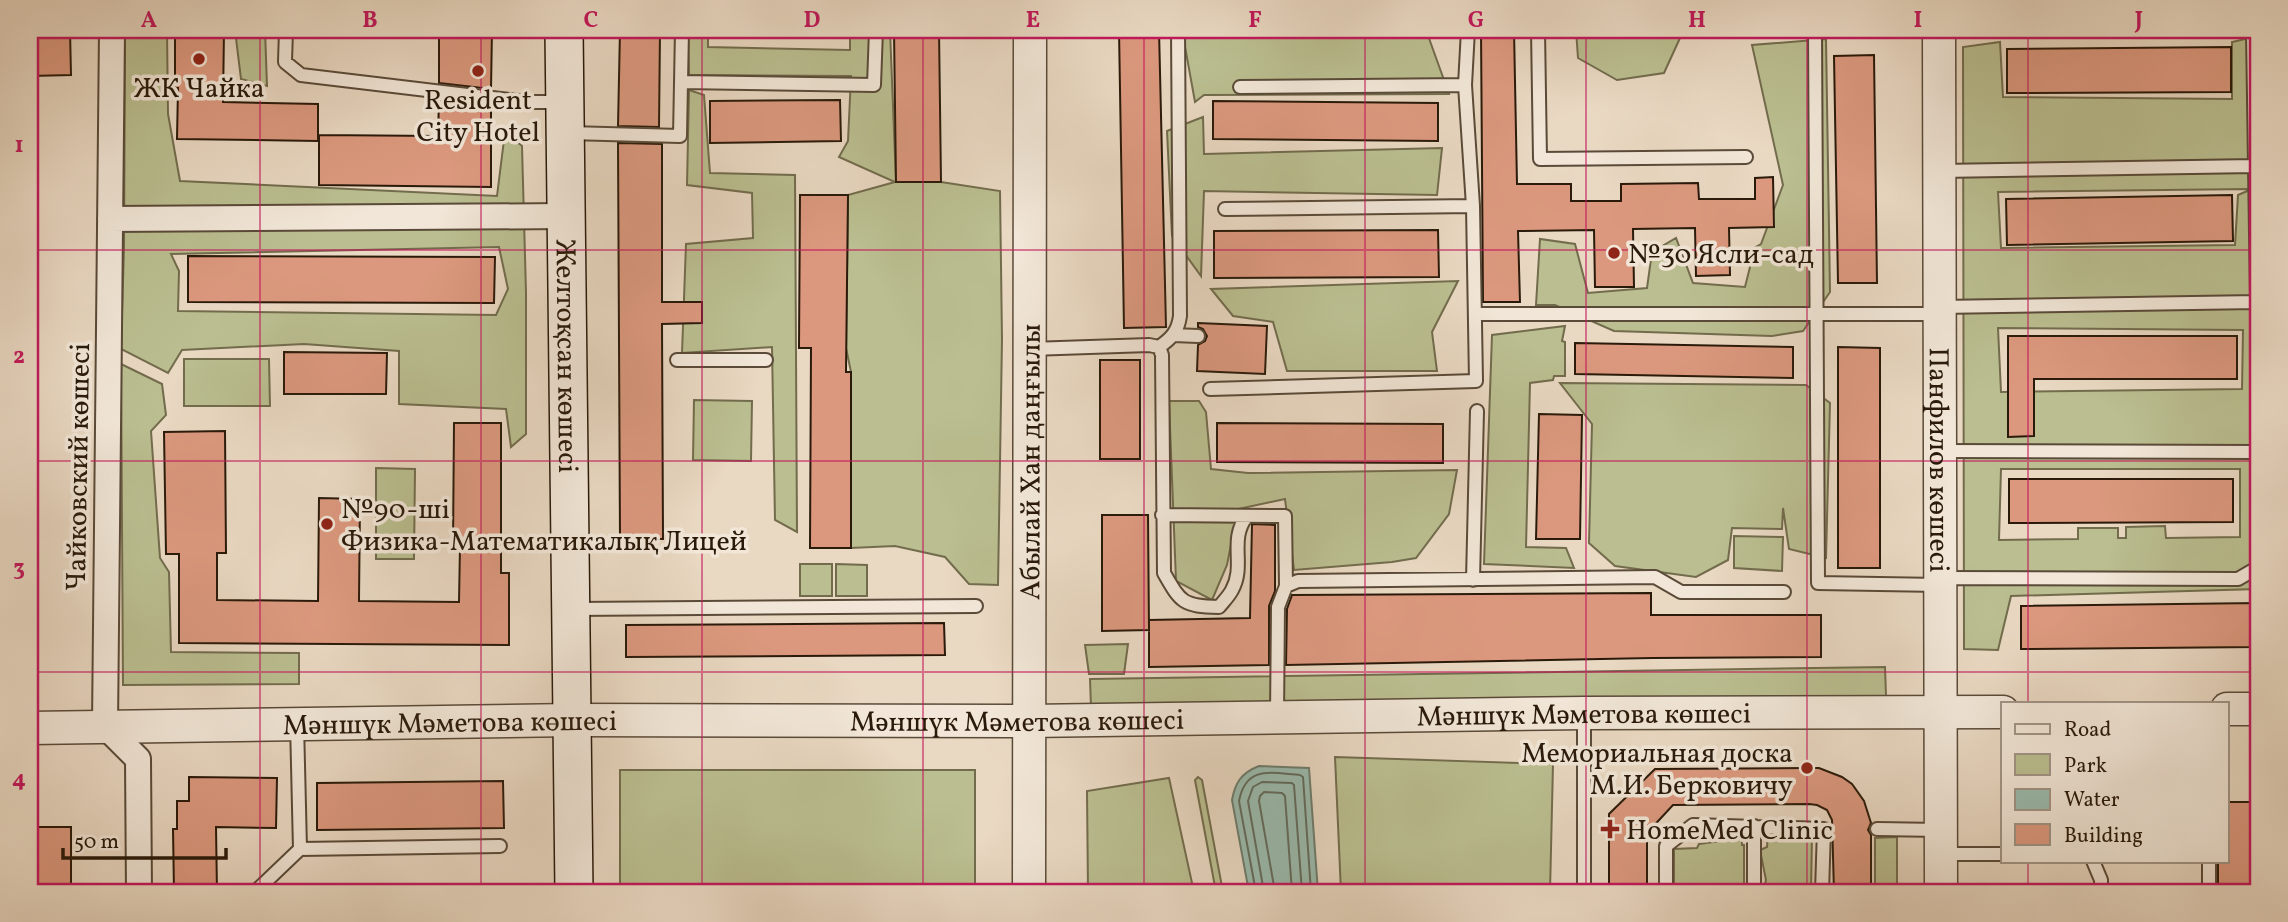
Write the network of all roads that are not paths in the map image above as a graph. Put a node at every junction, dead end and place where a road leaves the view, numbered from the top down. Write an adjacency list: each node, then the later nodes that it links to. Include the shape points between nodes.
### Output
1 (112, 30): 23 (street, Чайковский көшесі)
2 (285, 30): 16 (lane, via 285,62 301,75 527,102)
3 (564, 30): 16 (main road, Желтоқсан көшесі)
4 (682, 30): 13 (lane)
5 (876, 30): 13 (lane, via 874,85)
6 (1030, 30): 31 (street, Абылай Хан даңғылы)
7 (1178, 30): 28 (lane, via 1180,316)
8 (1468, 30): 14 (lane)
9 (1538, 30): 17 (lane, via 1540,159)
10 (1815, 30): 27 (lane)
11 (1939, 30): 19 (street, Панфилов көшесі)
12 (2253, 30): 18 (lane)
13 (681, 82): 16 (lane, via 680,136)
14 (1465, 85): 15 (lane); 20 (lane)
15 (1240, 87)
16 (565, 117): 22 (main road, Желтоқсан көшесі)
17 (1746, 157)
18 (2255, 166): 19 (lane); 24 (lane)
19 (1939, 171): 25 (street, Панфилов көшесі)
20 (1472, 206): 21 (lane); 26 (lane)
21 (1225, 209)
22 (566, 216): 23 (street); 47 (main road, Желтоқсан көшесі)
23 (110, 219): 57 (street, Чайковский көшесі)
24 (2257, 302): 25 (lane); 34 (lane)
25 (1940, 310): 27 (lane); 37 (street, Панфилов көшесі)
26 (1476, 314): 27 (lane); 35 (lane, via 1476,381)
27 (1817, 314): 43 (lane, via 1818,583)
28 (1173, 335): 29 (lane); 30 (lane)
29 (1198, 336)
30 (1159, 346): 31 (lane); 39 (lane)
31 (1029, 349): 55 (street, Абылай Хан даңғылы)
32 (677, 360): 33 (lane)
33 (766, 360)
34 (2258, 368)
35 (1210, 389)
36 (1476, 411): 42 (lane)
37 (1940, 451): 38 (lane); 43 (street, Панфилов көшесі)
38 (2258, 452)
39 (1162, 515): 40 (lane); 40 (lane, via 1164,573 1176,595 1192,607 1219,607 1233,589 1238,527)
40 (1247, 516): 44 (lane, via 1285,516)
41 (2258, 564): 43 (lane, via 2238,579)
42 (1473, 580): 44 (lane, via 1298,581); 45 (lane, via 1655,577 1681,592)
43 (1940, 581): 52 (street, Панфилов көшесі)
44 (1286, 586): 53 (lane, via 1278,607)
45 (1784, 592)
46 (976, 606): 47 (lane)
47 (572, 609): 54 (main road, Желтоқсан көшесі)
48 (2228, 709): 49 (street)
49 (2258, 709)
50 (2001, 712): 52 (street, Мәншүк Мәметова көшесі)
51 (1584, 713): 52 (street, Мәншүк Мәметова көшесі); 53 (street, Мәншүк Мәметова көшесі); 71 (lane)
52 (1940, 713): 61 (street, Панфилов көшесі)
53 (1277, 717): 55 (street, Мәншүк Мәметова көшесі)
54 (573, 720): 55 (street, Мәншүк Мәметова көшесі); 56 (street, Мәншүк Мәметова көшесі); 69 (main road, Желтоқсан көшесі)
55 (1029, 721): 70 (street, Абылай Хан даңғылы)
56 (298, 723): 57 (street, Мәншүк Мәметова көшесі); 63 (lane)
57 (105, 726): 58 (street, Мәншүк Мәметова көшесі); 67 (street, via 138,759)
58 (30, 728)
59 (1754, 826): 72 (lane, via 1693,825 1666,846); 73 (lane); 74 (lane, via 1824,829)
60 (1877, 829): 61 (lane)
61 (1941, 842): 64 (lane); 75 (street, Панфилов көшесі)
62 (500, 846): 63 (lane)
63 (300, 849): 68 (lane)
64 (2001, 854)
65 (2093, 862): 76 (lane)
66 (2209, 862): 77 (lane)
67 (139, 892)
68 (255, 892)
69 (573, 892)
70 (1029, 892)
71 (1584, 892)
72 (1666, 892)
73 (1754, 892)
74 (1822, 892)
75 (1941, 892)
76 (2101, 892)
77 (2209, 892)

